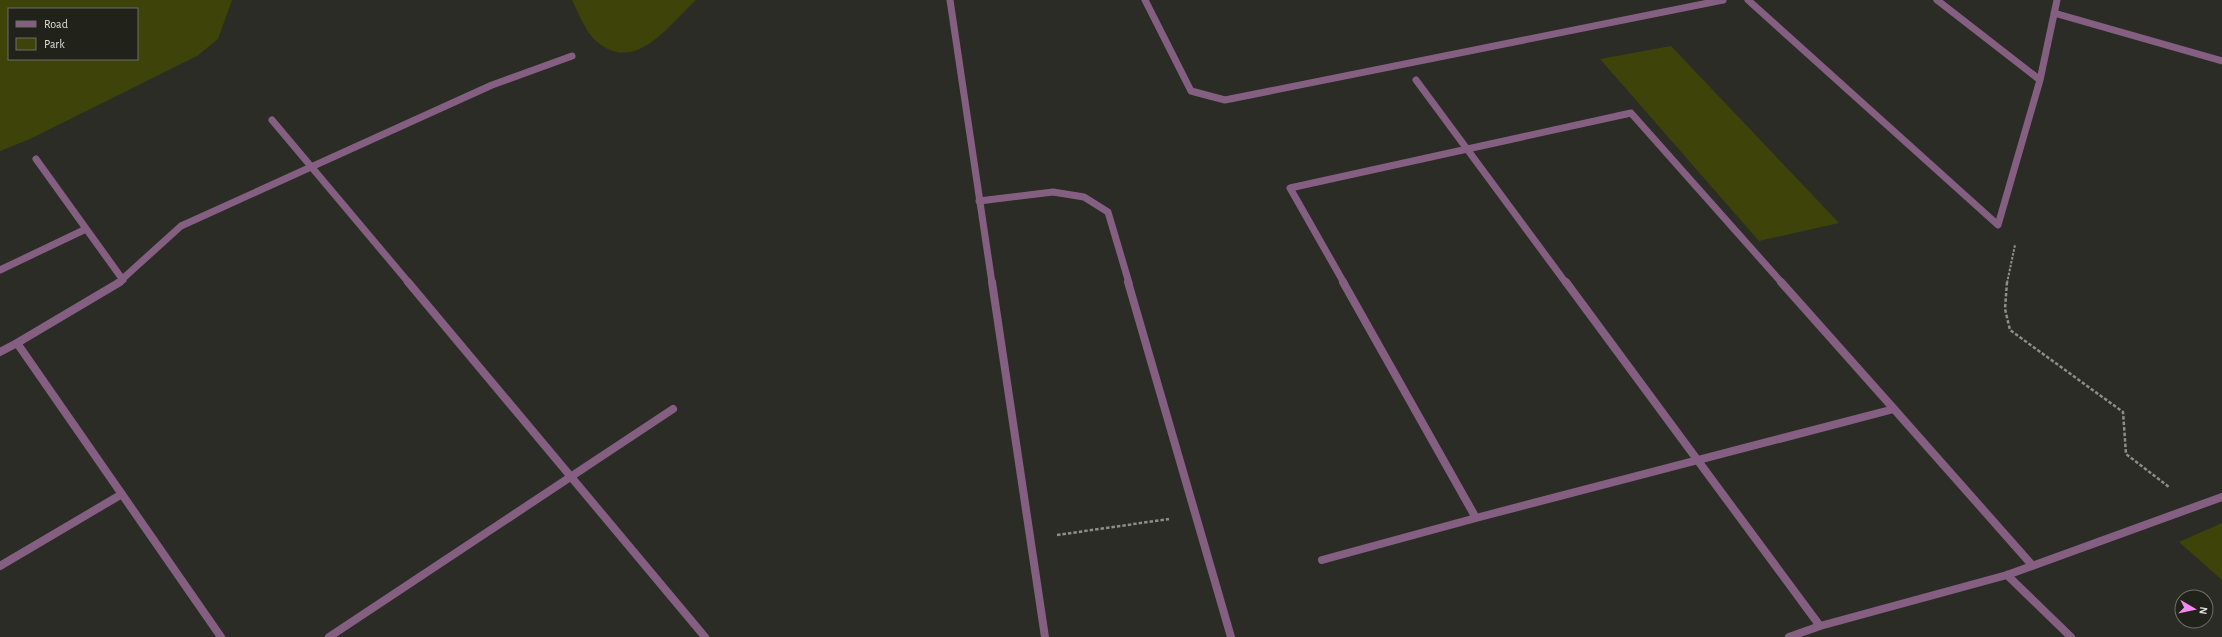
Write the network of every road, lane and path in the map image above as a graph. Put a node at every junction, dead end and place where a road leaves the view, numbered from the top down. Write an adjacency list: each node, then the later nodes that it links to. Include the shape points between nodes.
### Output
1 (950, 0): 16 (street)
2 (1145, 0): 3 (street, via 1191,91 1225,100)
3 (1723, 0)
4 (1748, 0): 17 (street)
5 (1937, 0): 11 (street)
6 (2057, 0): 7 (street)
7 (2054, 13): 9 (street); 11 (street)
8 (572, 56): 15 (street, via 492,86)
9 (2222, 61)
10 (1416, 80): 13 (street)
11 (2040, 80): 17 (street)
12 (272, 120): 15 (street)
13 (1466, 150): 24 (street, via 1631,113); 25 (street); 31 (street, via 1290,188)
14 (36, 159): 18 (street)
15 (311, 166): 20 (street, via 182,226); 26 (street)
16 (978, 201): 30 (street, via 1053,192 1084,197 1108,212); 32 (street)
17 (1998, 225): 29 (path, via 2015,245 2005,290 2006,318 2010,330 2123,412 2126,454)
18 (86, 228): 19 (street); 20 (street)
19 (0, 270)
20 (123, 280): 21 (street)
21 (18, 344): 22 (street); 27 (street)
22 (0, 352)
23 (673, 409): 26 (street)
24 (1895, 409): 25 (street); 34 (street)
25 (1697, 459): 31 (street); 37 (street)
26 (572, 477): 39 (street); 40 (street)
27 (122, 494): 35 (street); 38 (street)
28 (2222, 497): 29 (street)
29 (2195, 507): 34 (street)
30 (1195, 515): 32 (path); 42 (street)
31 (1476, 518): 33 (street)
32 (1030, 539): 41 (street)
33 (1322, 560)
34 (2032, 565): 36 (street)
35 (0, 566)
36 (2007, 576): 37 (street); 44 (street)
37 (1820, 626): 43 (street)
38 (221, 637)
39 (329, 637)
40 (705, 637)
41 (1045, 637)
42 (1231, 637)
43 (1789, 637)
44 (2071, 637)

